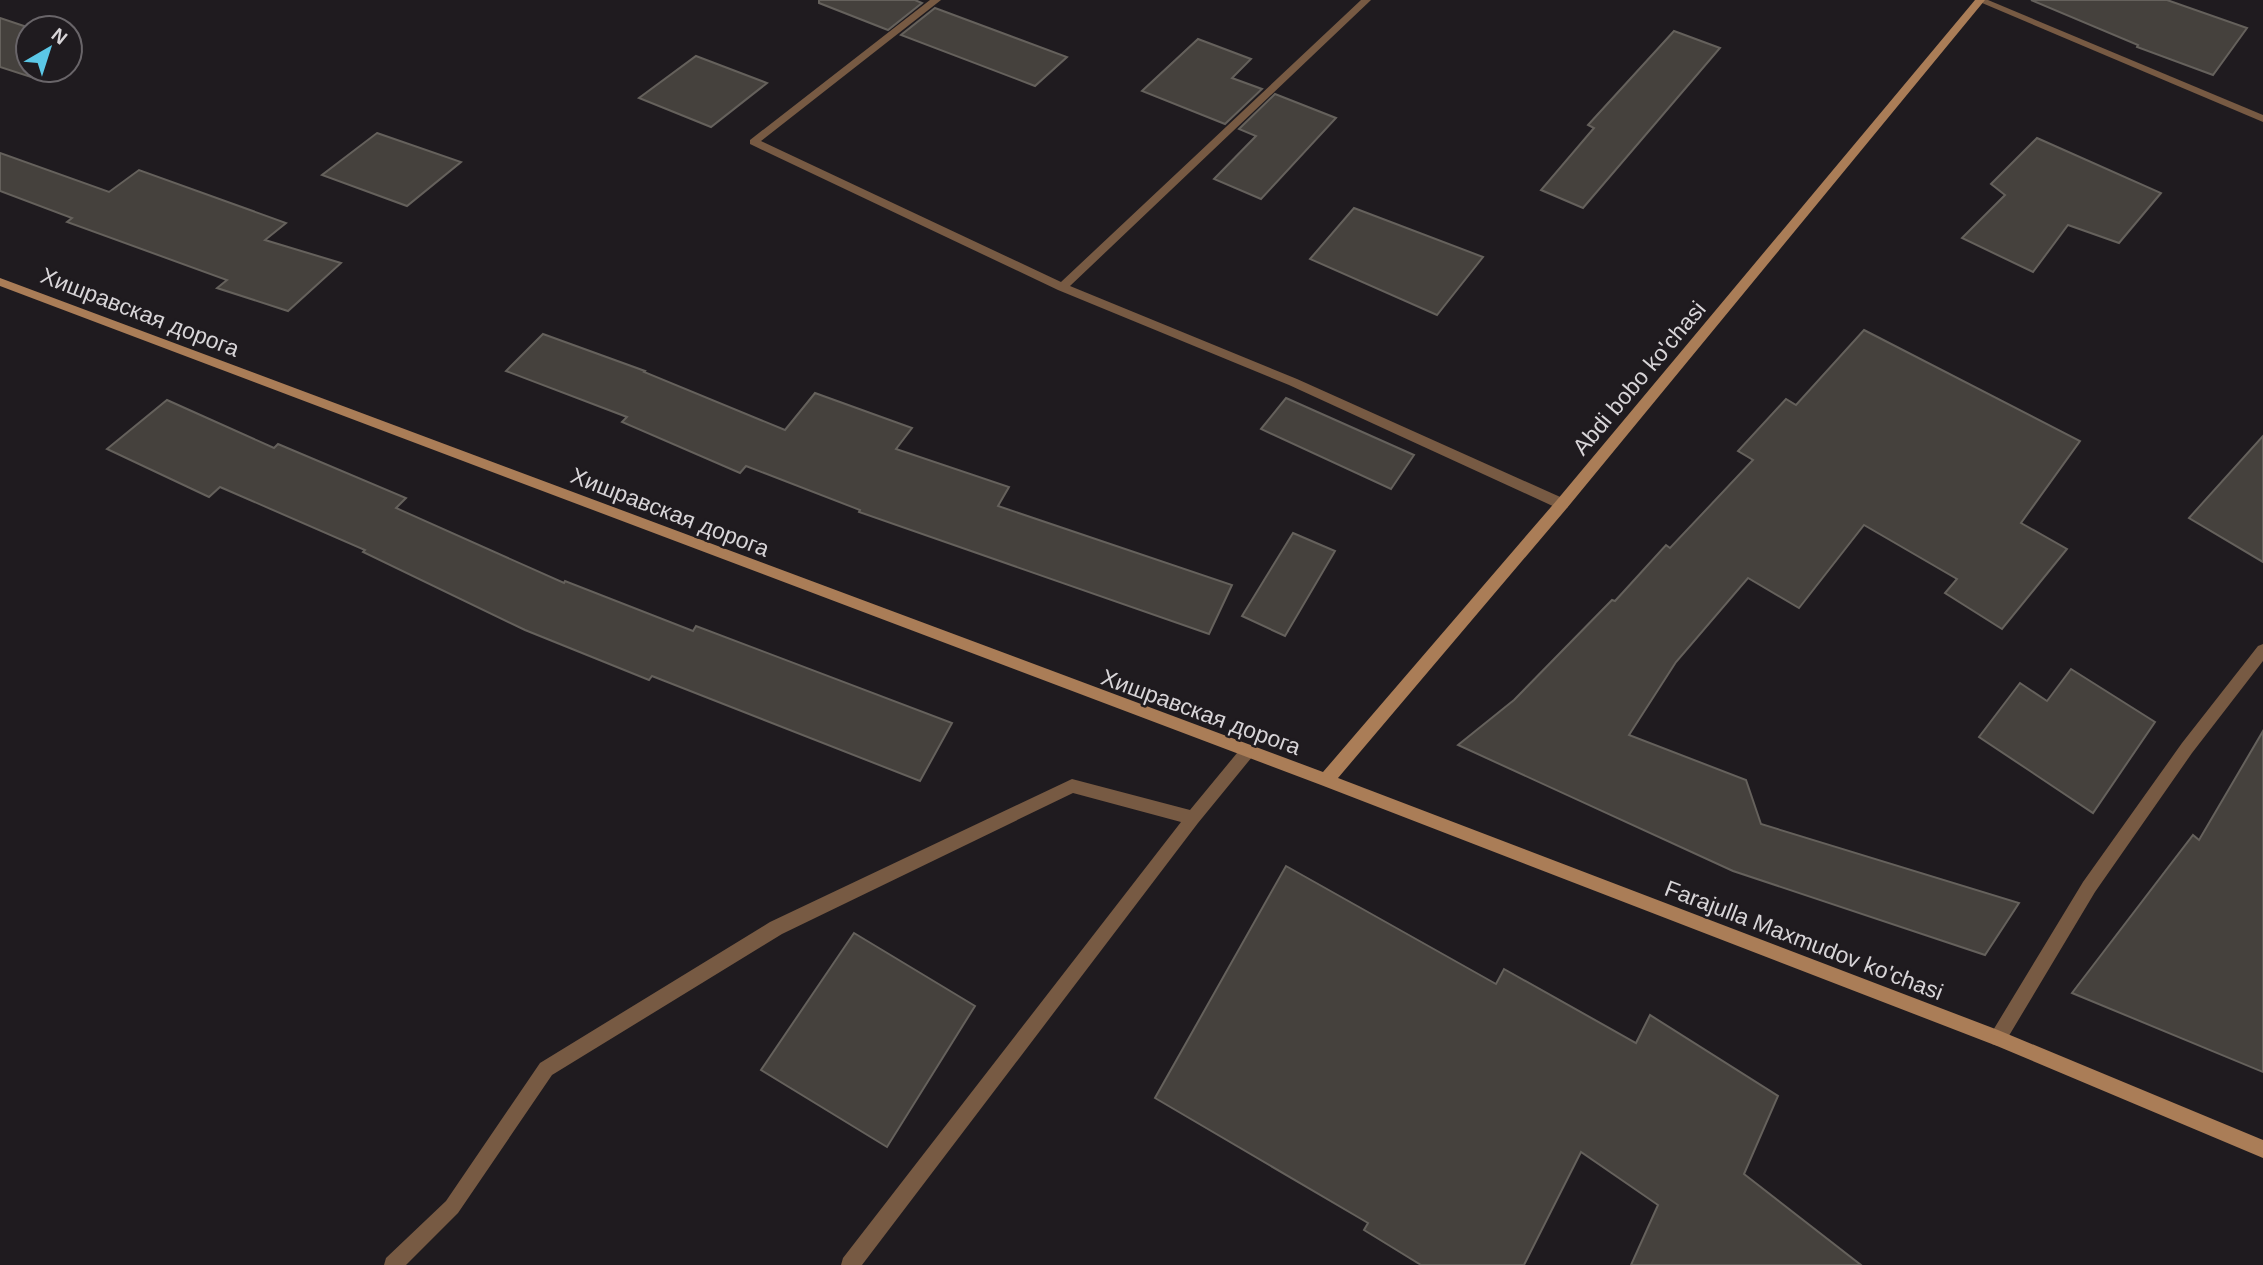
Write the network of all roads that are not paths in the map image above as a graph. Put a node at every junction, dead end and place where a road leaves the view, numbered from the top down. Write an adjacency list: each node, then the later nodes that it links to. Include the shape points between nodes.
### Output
1 (936, 0): 6 (street, via 754,142)
2 (1366, 0): 6 (street)
3 (1980, 0): 4 (street); 7 (main road, Abdi bobo ko'chasi)
4 (2263, 119)
5 (0, 282): 9 (main road, Хишравская дорога)
6 (1062, 287): 7 (street, via 1293,382)
7 (1562, 504): 10 (main road, Abdi bobo ko'chasi)
8 (2263, 650): 12 (street, via 2089,887)
9 (1247, 752): 10 (main road, Хишравская дорога); 11 (street)
10 (1326, 780): 12 (main road, Farajulla Maxmudov ko'chasi)
11 (1193, 818): 14 (street); 15 (street, via 1072,786 776,928 546,1069 452,1207)
12 (1998, 1038): 13 (main road, Farajulla Maxmudov ko'chasi)
13 (2263, 1149)
14 (859, 1262)
15 (393, 1265)

